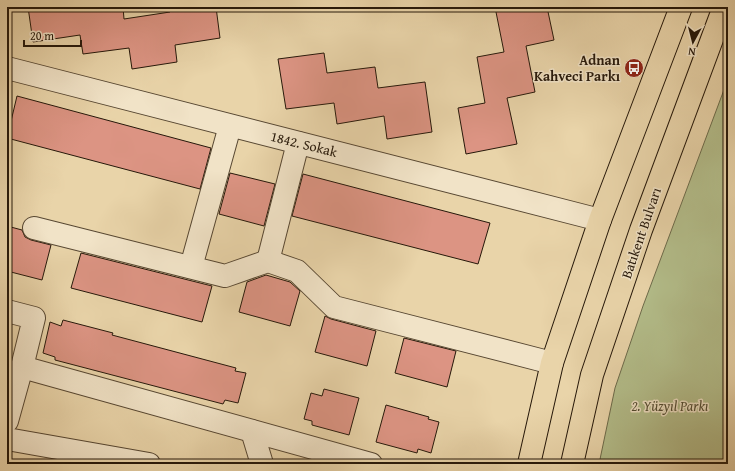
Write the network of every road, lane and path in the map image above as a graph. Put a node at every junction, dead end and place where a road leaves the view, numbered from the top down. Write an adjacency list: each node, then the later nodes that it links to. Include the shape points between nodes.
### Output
1 (681, 7): 6 (main road)
2 (724, 7): 20 (main road, Batıkent Bulvarı, via 641,230 592,375)
3 (7, 68): 4 (street, 1842. Sokak)
4 (230, 126): 5 (street, 1842. Sokak); 9 (street)
5 (298, 143): 6 (street, 1842. Sokak); 8 (street)
6 (600, 220): 11 (main road)
7 (34, 228): 9 (street)
8 (268, 261): 9 (street, via 225,276); 11 (street, via 298,271 334,306)
9 (191, 267)
10 (7, 311): 12 (street, via 34,318)
11 (552, 364): 19 (main road)
12 (22, 367): 13 (street); 14 (street)
13 (7, 421)
14 (252, 431): 17 (street); 18 (street)
15 (7, 439): 16 (street)
16 (149, 464)
17 (262, 464)
18 (371, 464)
19 (529, 464)
20 (572, 464)

